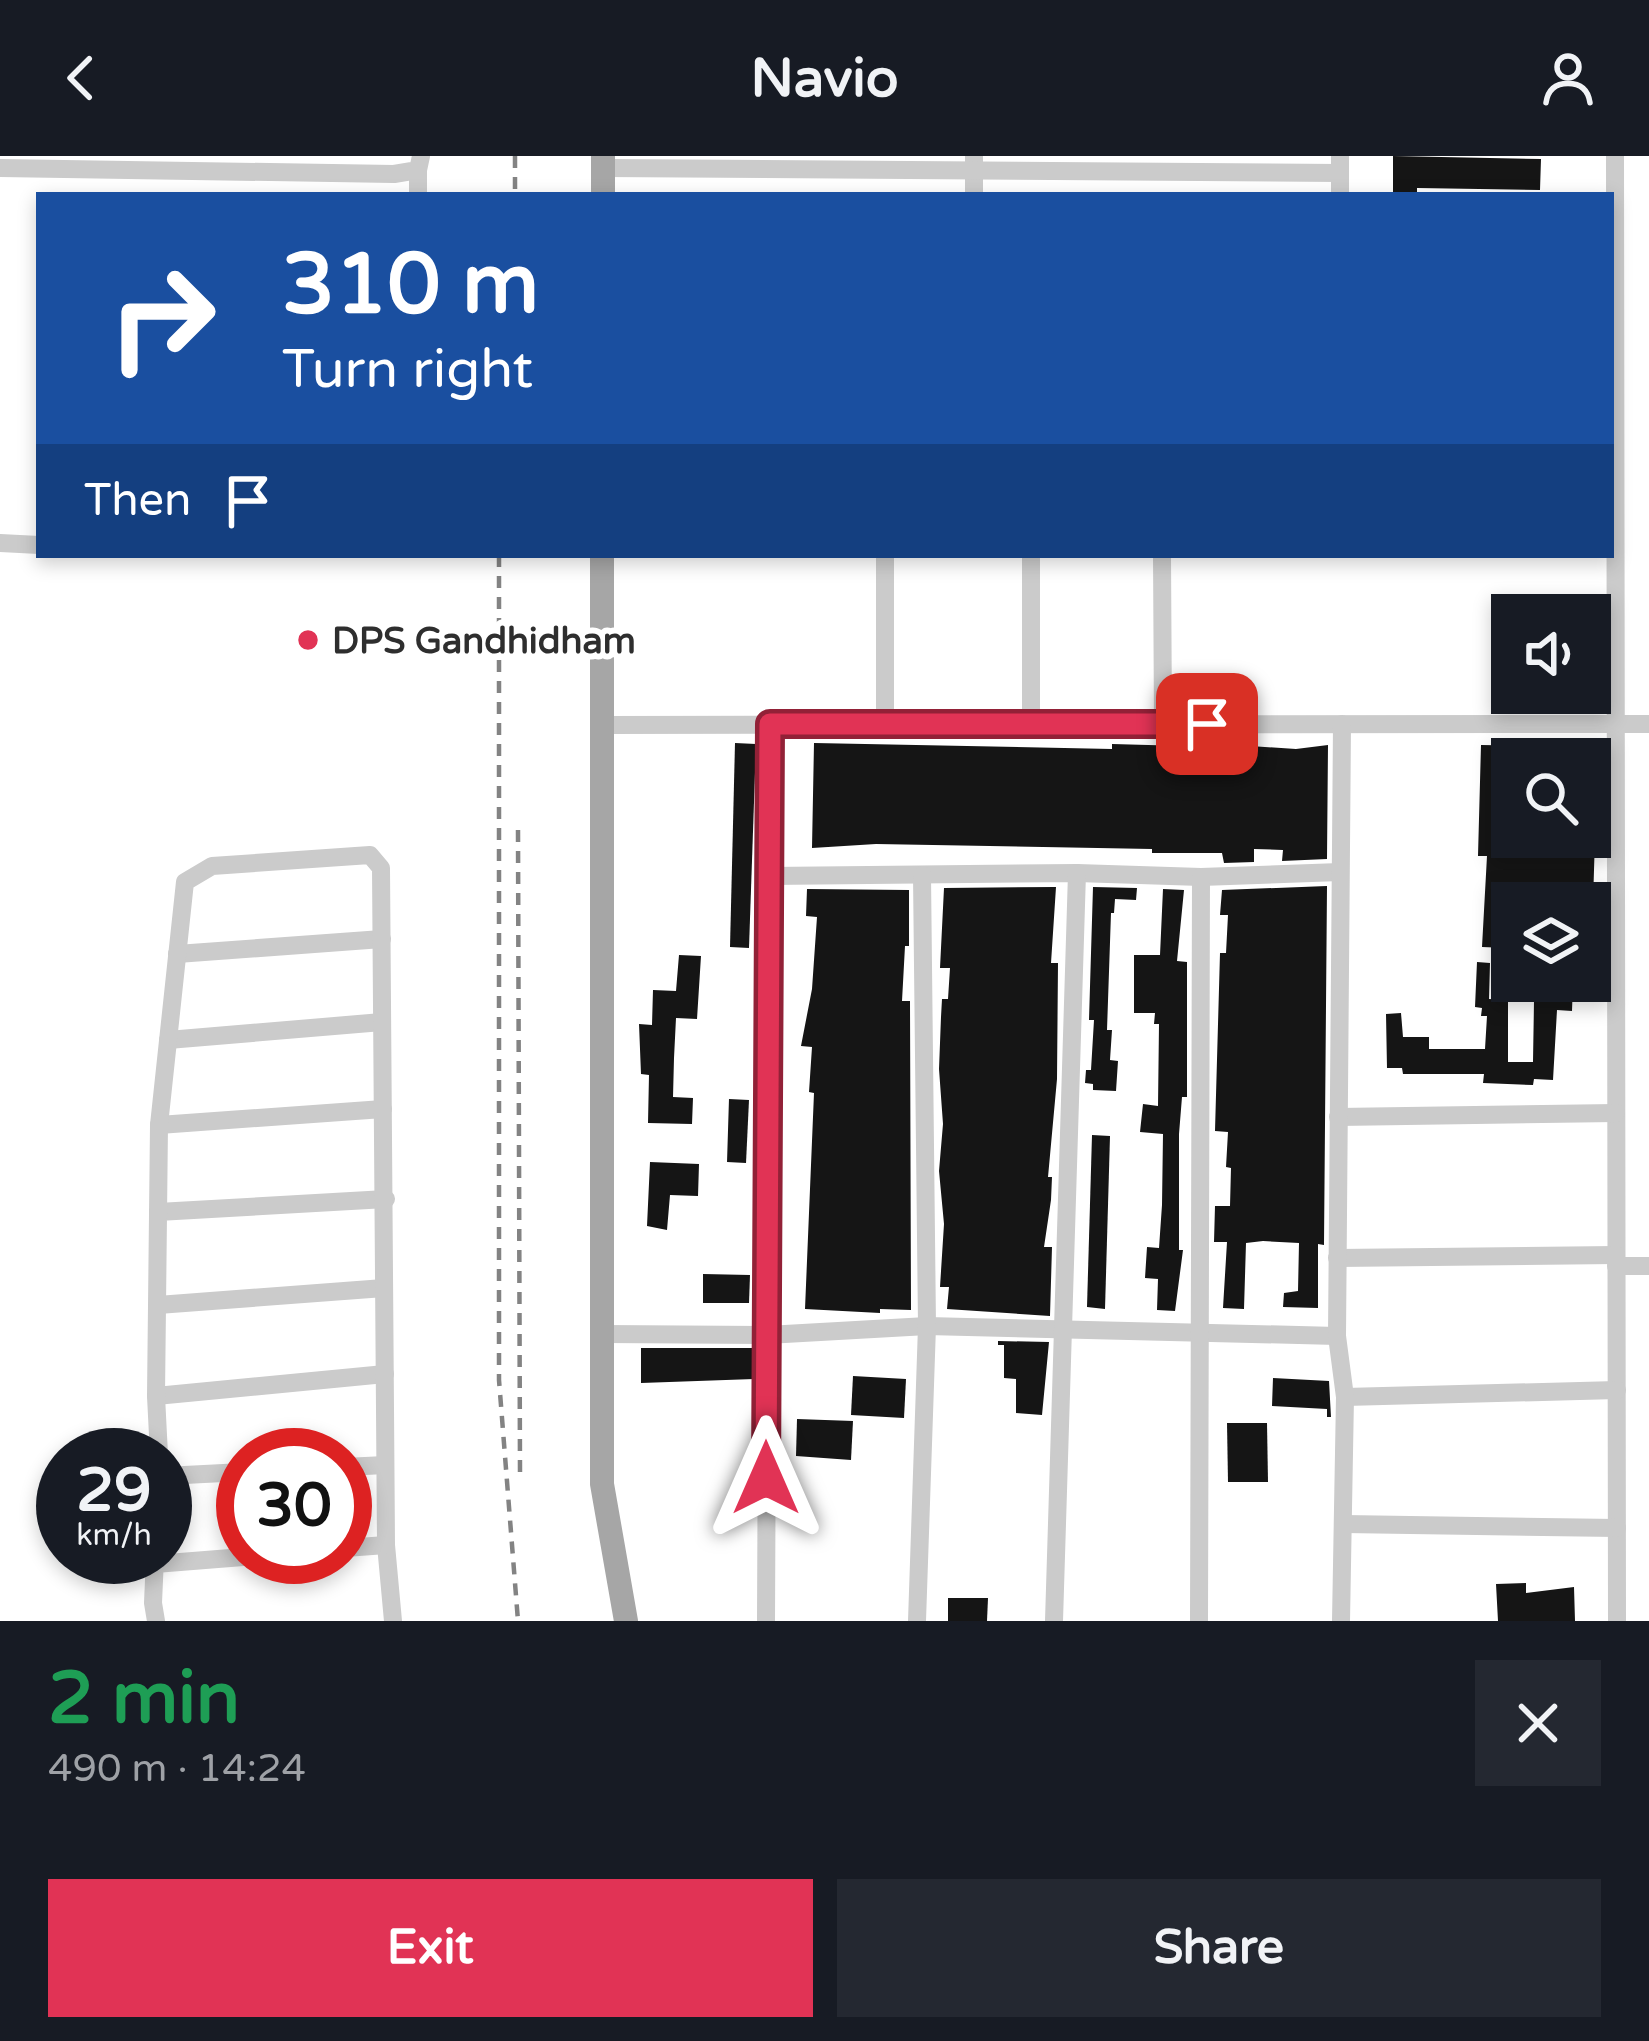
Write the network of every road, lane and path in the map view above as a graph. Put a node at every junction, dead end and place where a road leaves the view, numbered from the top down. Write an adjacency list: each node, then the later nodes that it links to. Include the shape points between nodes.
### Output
1 (1616, 156): 19 (street)
2 (603, 162): 4 (street)
3 (419, 163): 6 (street, via 394,174)
4 (974, 163): 5 (street)
5 (1340, 164)
6 (0, 168)
7 (0, 543): 8 (street)
8 (36, 545)
9 (602, 558): 13 (main road)
10 (885, 558): 15 (street)
11 (1031, 558): 16 (street)
12 (1162, 558): 17 (street)
13 (602, 724): 14 (street); 43 (main road)
14 (770, 724): 15 (street); 24 (street)
15 (885, 724): 16 (street)
16 (1031, 724): 17 (street)
17 (1162, 724): 18 (street)
18 (1342, 724): 19 (street); 21 (street)
19 (1616, 724): 20 (street); 31 (street)
20 (1649, 724)
21 (1340, 872): 25 (street); 32 (street)
22 (1077, 873): 23 (street); 25 (street); 42 (street)
23 (922, 875): 24 (street); 41 (street)
24 (770, 876): 45 (street)
25 (1201, 877): 44 (street)
26 (382, 939): 27 (street); 27 (street, via 381,868 358,853 194,874 185,882); 28 (street)
27 (177, 954): 29 (street)
28 (382, 1022): 29 (street); 30 (street)
29 (168, 1040): 33 (street)
30 (383, 1109): 33 (street); 34 (street)
31 (1616, 1113): 32 (street); 37 (street)
32 (1338, 1117): 36 (street)
33 (159, 1125): 35 (street)
34 (386, 1199): 35 (street); 39 (street)
35 (158, 1212): 40 (street)
36 (1337, 1258): 37 (street); 46 (street)
37 (1616, 1261): 38 (street); 48 (street)
38 (1649, 1266)
39 (384, 1288): 40 (street); 47 (street)
40 (158, 1305): 49 (street)
41 (927, 1325): 42 (street); 45 (street); 63 (street)
42 (1061, 1326): 44 (street); 64 (street)
43 (602, 1334): 45 (street); 61 (main road, via 602,1484)
44 (1201, 1334): 46 (street); 65 (street)
45 (767, 1335): 62 (street)
46 (1336, 1336): 50 (street)
47 (385, 1374): 49 (street); 52 (street)
48 (1617, 1390): 50 (street); 55 (street)
49 (156, 1396): 51 (street)
50 (1345, 1397): 54 (street)
51 (158, 1428)
52 (386, 1465): 53 (street); 56 (street)
53 (372, 1466)
54 (1344, 1524): 55 (street); 66 (street)
55 (1617, 1528): 67 (street)
56 (386, 1545): 57 (street); 60 (street)
57 (372, 1546)
58 (154, 1584): 59 (street)
59 (156, 1621)
60 (393, 1621)
61 (626, 1621)
62 (766, 1621)
63 (917, 1621)
64 (1054, 1621)
65 (1199, 1621)
66 (1341, 1621)
67 (1617, 1621)

